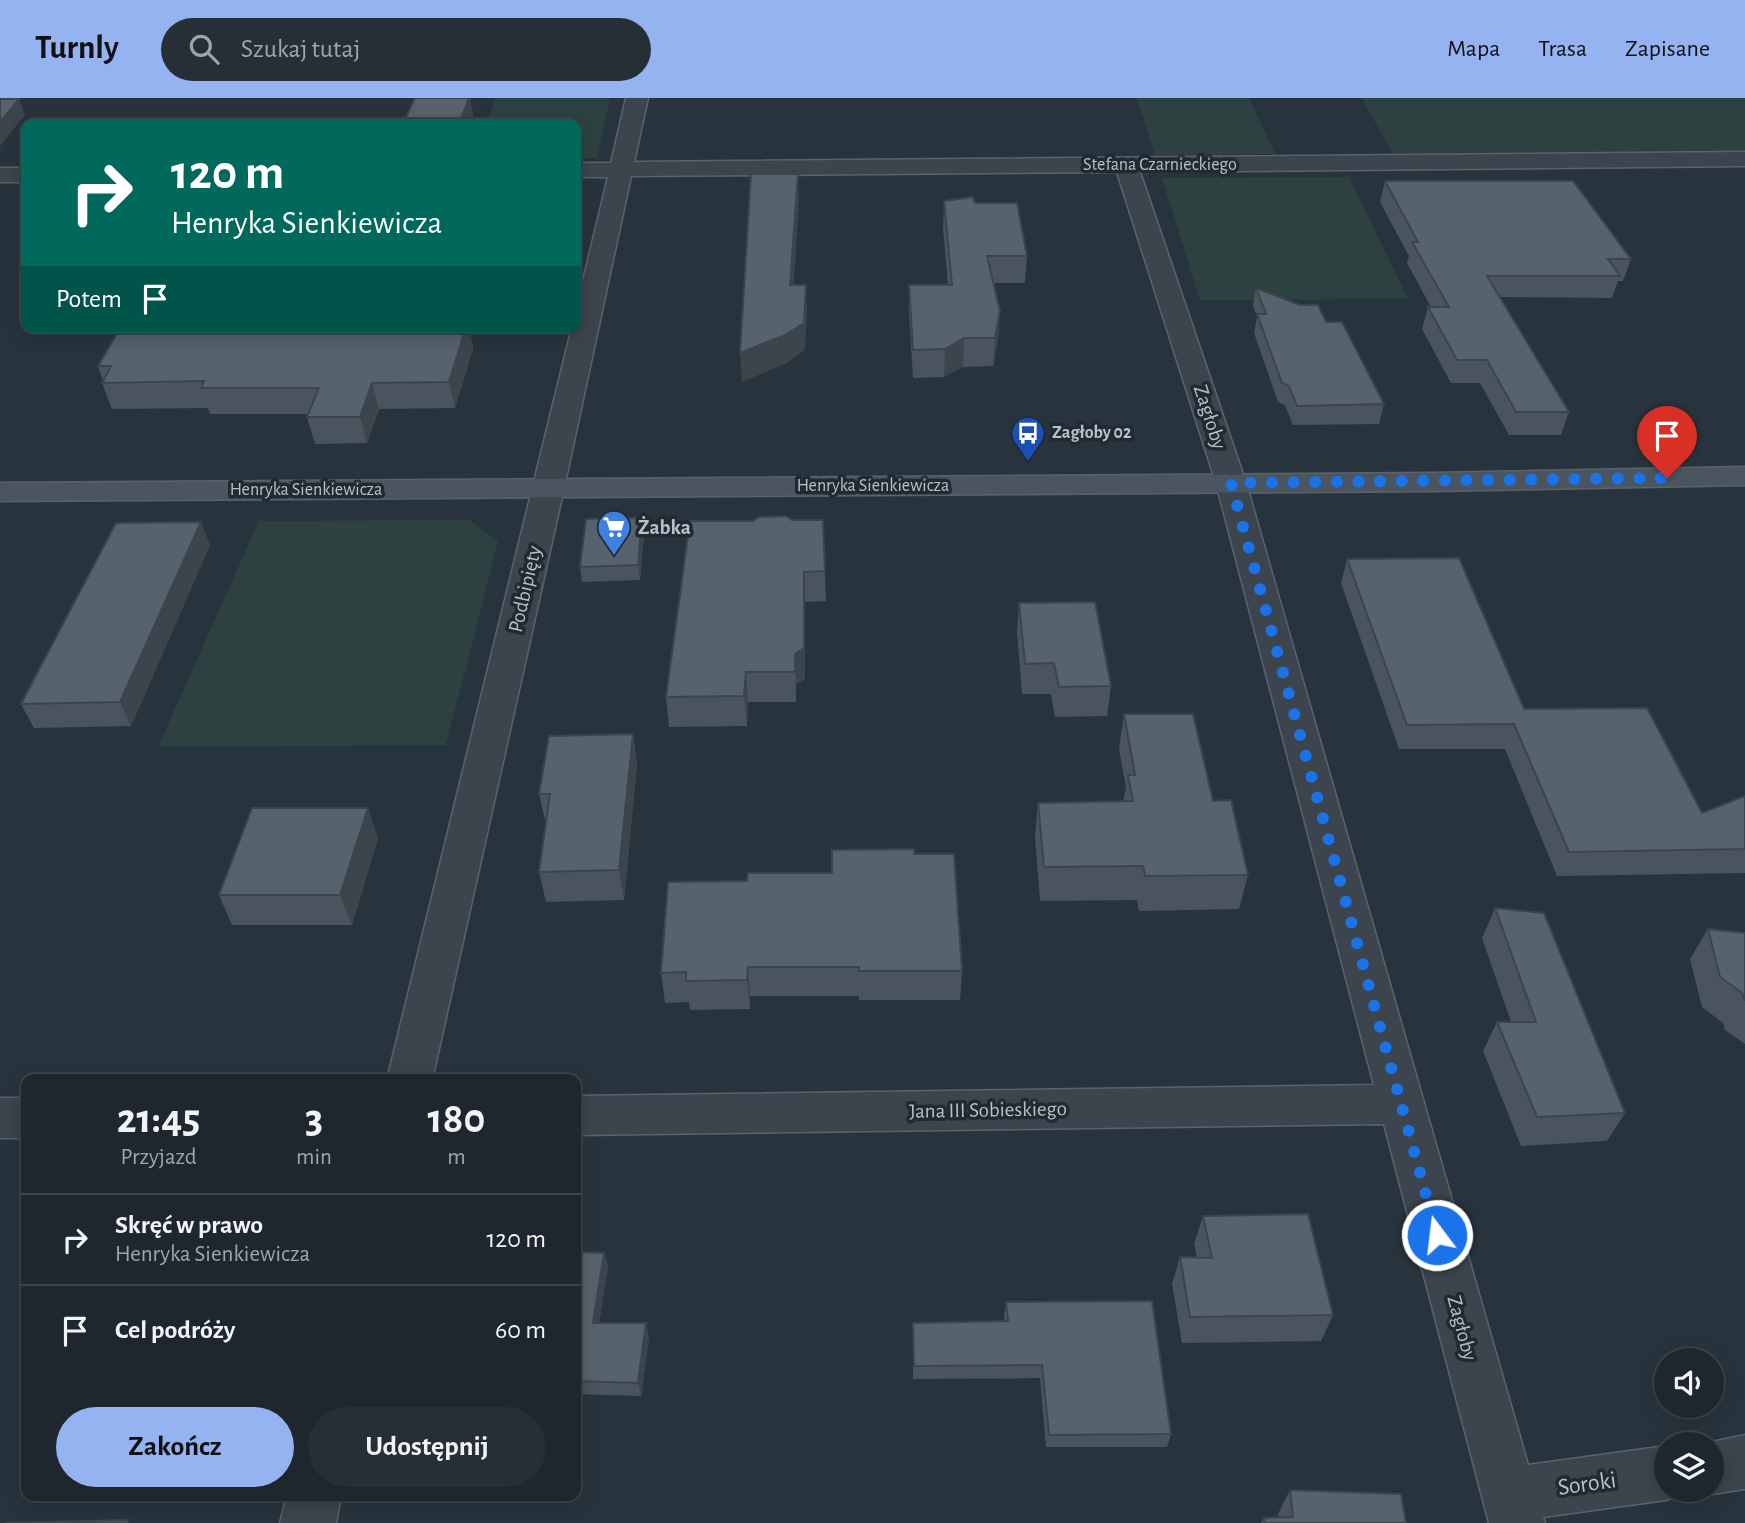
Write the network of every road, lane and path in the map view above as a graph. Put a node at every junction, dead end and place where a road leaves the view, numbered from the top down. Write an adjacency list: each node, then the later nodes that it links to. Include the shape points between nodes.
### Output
1 (637, 98): 5 (street, Podbipięty)
2 (1745, 159): 3 (street, Stefana Czarnieckiego)
3 (1126, 165): 5 (street, Stefana Czarnieckiego); 9 (street, Zagłoby)
4 (581, 170): 5 (street, Stefana Czarnieckiego)
5 (622, 170): 10 (street, Podbipięty)
6 (0, 175): 7 (street)
7 (21, 175)
8 (1745, 477): 9 (street, Henryka Sienkiewicza)
9 (1231, 483): 10 (street, Henryka Sienkiewicza); 13 (street, Zagłoby)
10 (549, 488): 11 (street, Henryka Sienkiewicza); 12 (street, Podbipięty)
11 (0, 492)
12 (410, 1074)
13 (1401, 1104): 14 (street, Jana III Sobieskiego); 21 (street, Zagłoby)
14 (581, 1116)
15 (0, 1118): 16 (street)
16 (21, 1118)
17 (1745, 1462): 18 (street)
18 (1724, 1465)
19 (1654, 1476): 21 (street, Soroki)
20 (313, 1501): 22 (street)
21 (1512, 1509)
22 (308, 1523)

